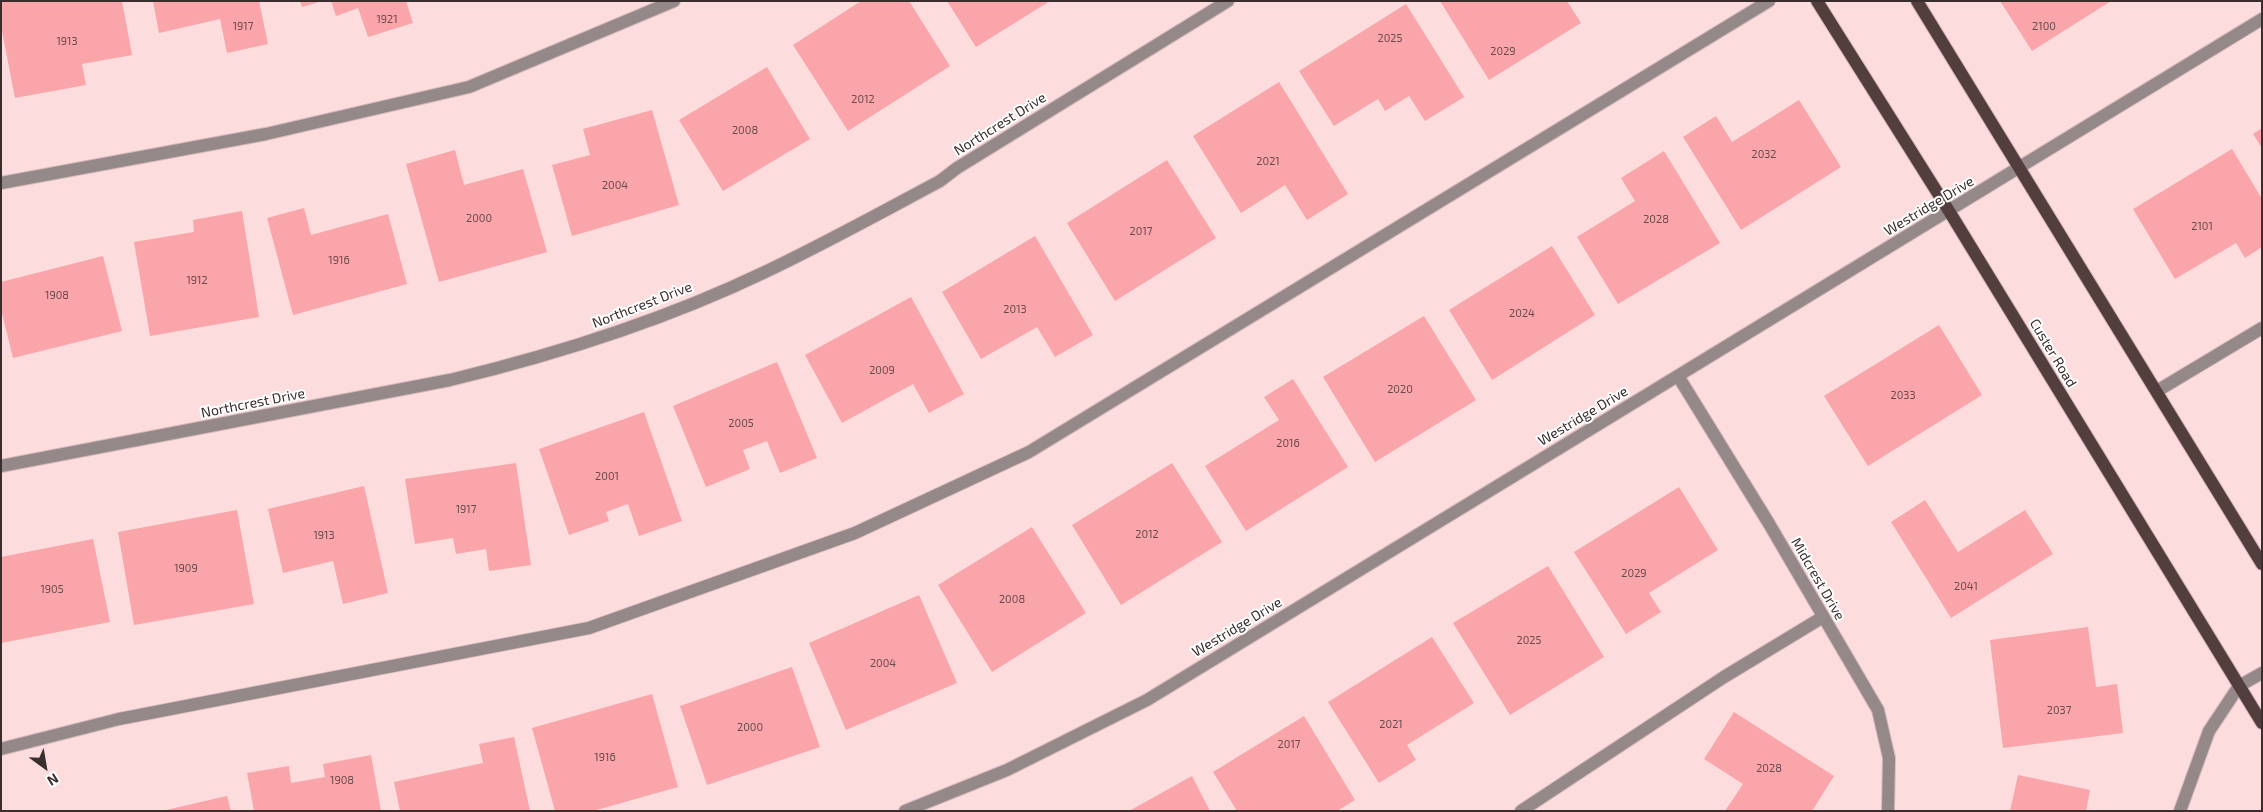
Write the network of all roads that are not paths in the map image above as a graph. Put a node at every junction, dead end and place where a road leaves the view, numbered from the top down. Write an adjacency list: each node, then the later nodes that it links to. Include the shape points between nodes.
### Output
1 (674, 1): 8 (street, via 469,87 266,134)
2 (1228, 1): 13 (street, Northcrest Drive, via 940,182 764,272 640,324 513,365 450,380)
3 (1769, 1): 19 (street, via 1029,452 855,533 589,628 119,719)
4 (1817, 1): 9 (main road, Custer Road)
5 (1917, 1): 7 (main road)
6 (2262, 19): 7 (street, Westridge Drive)
7 (2021, 167): 9 (street, Westridge Drive); 12 (main road)
8 (1, 183)
9 (1949, 211): 11 (street, Westridge Drive); 17 (main road, Custer Road)
10 (2262, 328): 12 (street)
11 (1678, 376): 15 (street, Midcrest Drive); 20 (street, Westridge Drive, via 1147,700 1007,770)
12 (2157, 391): 14 (main road)
13 (1, 466)
14 (2262, 564)
15 (1823, 617): 21 (street, via 1724,677); 22 (street, Midcrest Drive, via 1878,710 1889,758)
16 (2262, 673): 17 (street)
17 (2239, 686): 18 (main road, Custer Road); 23 (street, via 2208,731)
18 (2262, 723)
19 (1, 749)
20 (905, 811)
21 (1520, 811)
22 (1888, 811)
23 (2180, 811)

